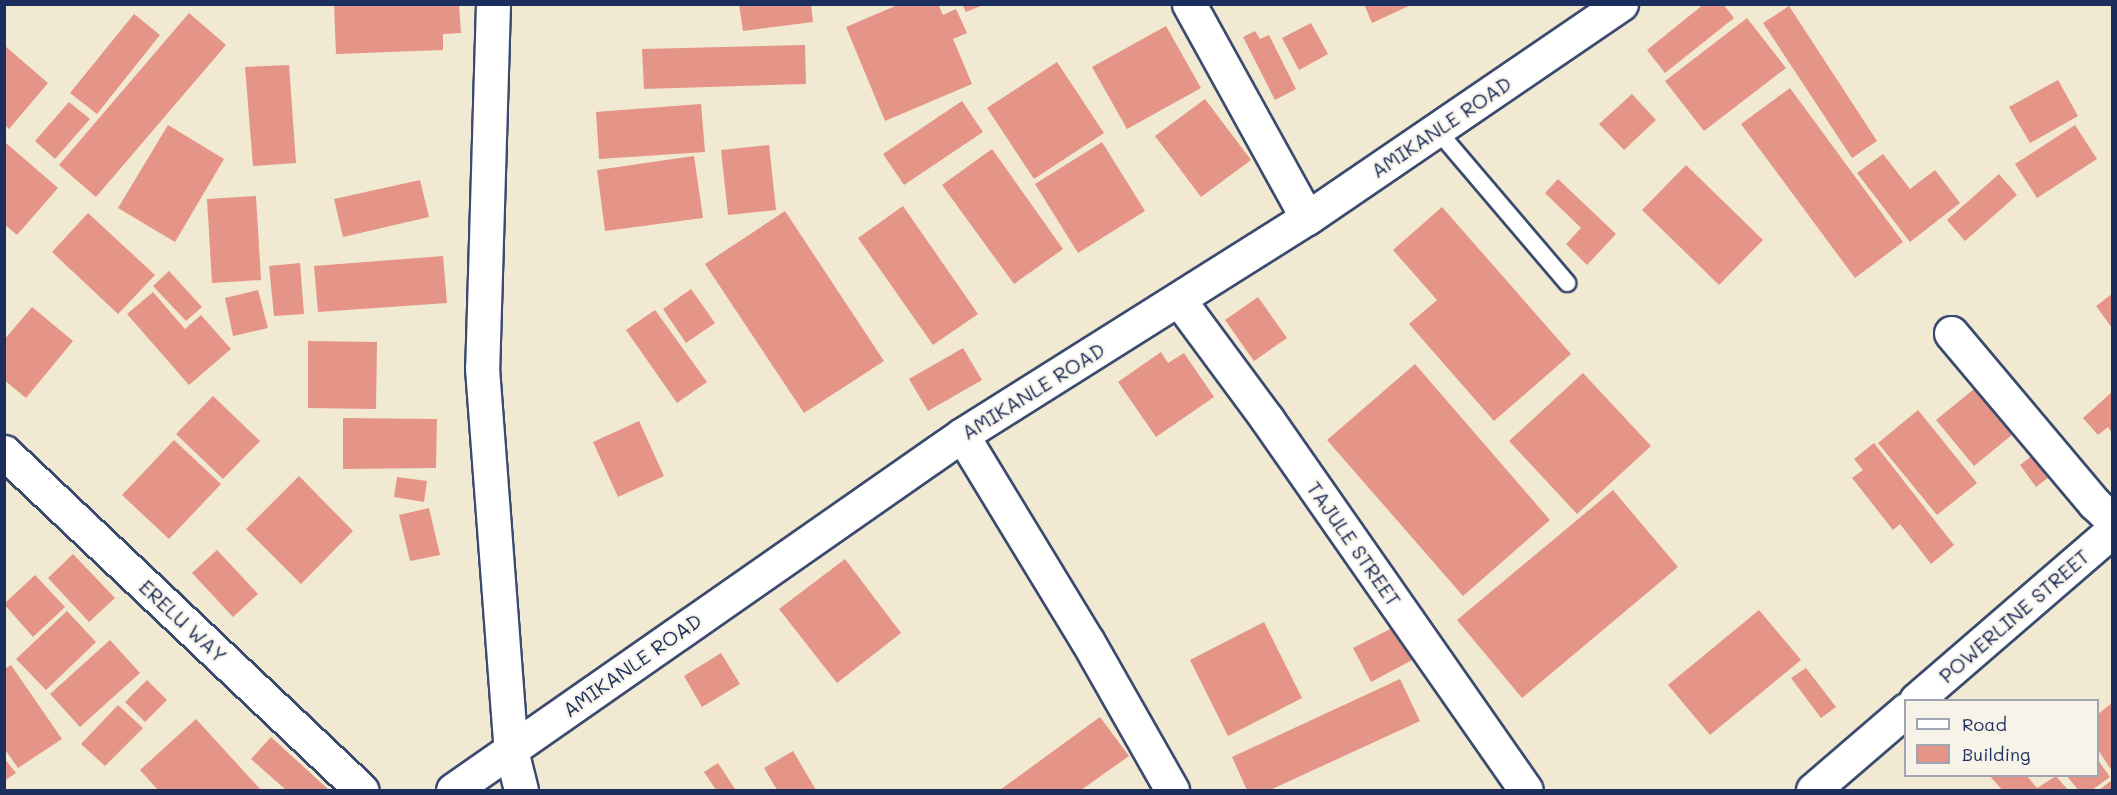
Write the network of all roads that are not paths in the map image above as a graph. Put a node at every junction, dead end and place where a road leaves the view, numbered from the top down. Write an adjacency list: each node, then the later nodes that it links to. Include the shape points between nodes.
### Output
1 (493, 4): 15 (street, via 483,368)
2 (1189, 4): 5 (street)
3 (1621, 4): 4 (street, AMIKANLE ROAD)
4 (1437, 130): 5 (street, AMIKANLE ROAD); 6 (lane)
5 (1307, 218): 7 (street, AMIKANLE ROAD)
6 (1567, 283)
7 (1179, 300): 9 (street, AMIKANLE ROAD); 20 (street, TAJULE STREET, via 1267,419)
8 (1951, 333): 11 (street)
9 (962, 435): 15 (street, AMIKANLE ROAD); 19 (street, via 1088,642)
10 (4, 452): 16 (street, ERELU WAY)
11 (2112, 520)
12 (2112, 531): 13 (street, POWERLINE STREET)
13 (1917, 699)
14 (1904, 711): 21 (street)
15 (511, 750): 17 (street, AMIKANLE ROAD); 18 (street)
16 (362, 790)
17 (453, 790)
18 (521, 790)
19 (1172, 790)
20 (1526, 790)
21 (1813, 790)

